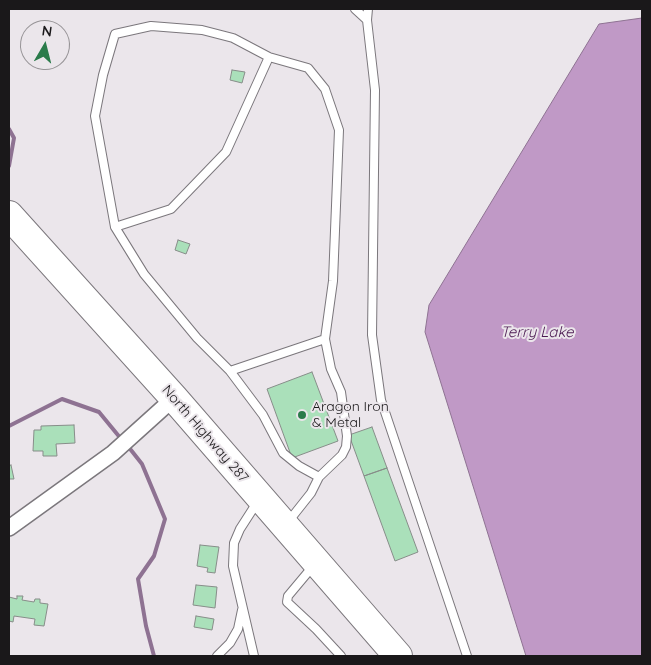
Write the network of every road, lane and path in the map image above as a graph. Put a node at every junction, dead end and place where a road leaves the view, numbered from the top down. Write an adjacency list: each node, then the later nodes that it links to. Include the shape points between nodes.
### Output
1 (355, 9): 3 (lane)
2 (368, 9): 3 (lane)
3 (367, 20): 20 (lane, via 375,90 372,335 381,400)
4 (269, 58): 6 (lane, via 226,152 171,210); 6 (lane, via 233,38 202,30 151,26 115,34 102,76 95,116); 7 (lane, via 308,68 325,88 339,130 333,281)
5 (9, 215): 9 (highway, North Highway 287)
6 (114, 227): 8 (lane, via 144,274 197,338)
7 (325, 339): 8 (lane); 10 (lane, via 331,369 341,392 347,436 342,455)
8 (230, 371): 10 (lane, via 263,414 283,453)
9 (174, 398): 11 (highway, North Highway 287); 13 (street, via 110,456)
10 (319, 477): 12 (lane, via 311,493)
11 (260, 497): 12 (highway, North Highway 287); 15 (lane, via 234,543 233,566)
12 (285, 525): 14 (highway, North Highway 287)
13 (9, 528)
14 (317, 562): 18 (lane, via 288,596 287,602); 19 (highway, North Highway 287)
15 (242, 608): 16 (lane, via 238,629); 17 (lane)
16 (217, 656)
17 (254, 656)
18 (341, 656)
19 (398, 656)
20 (467, 656)

